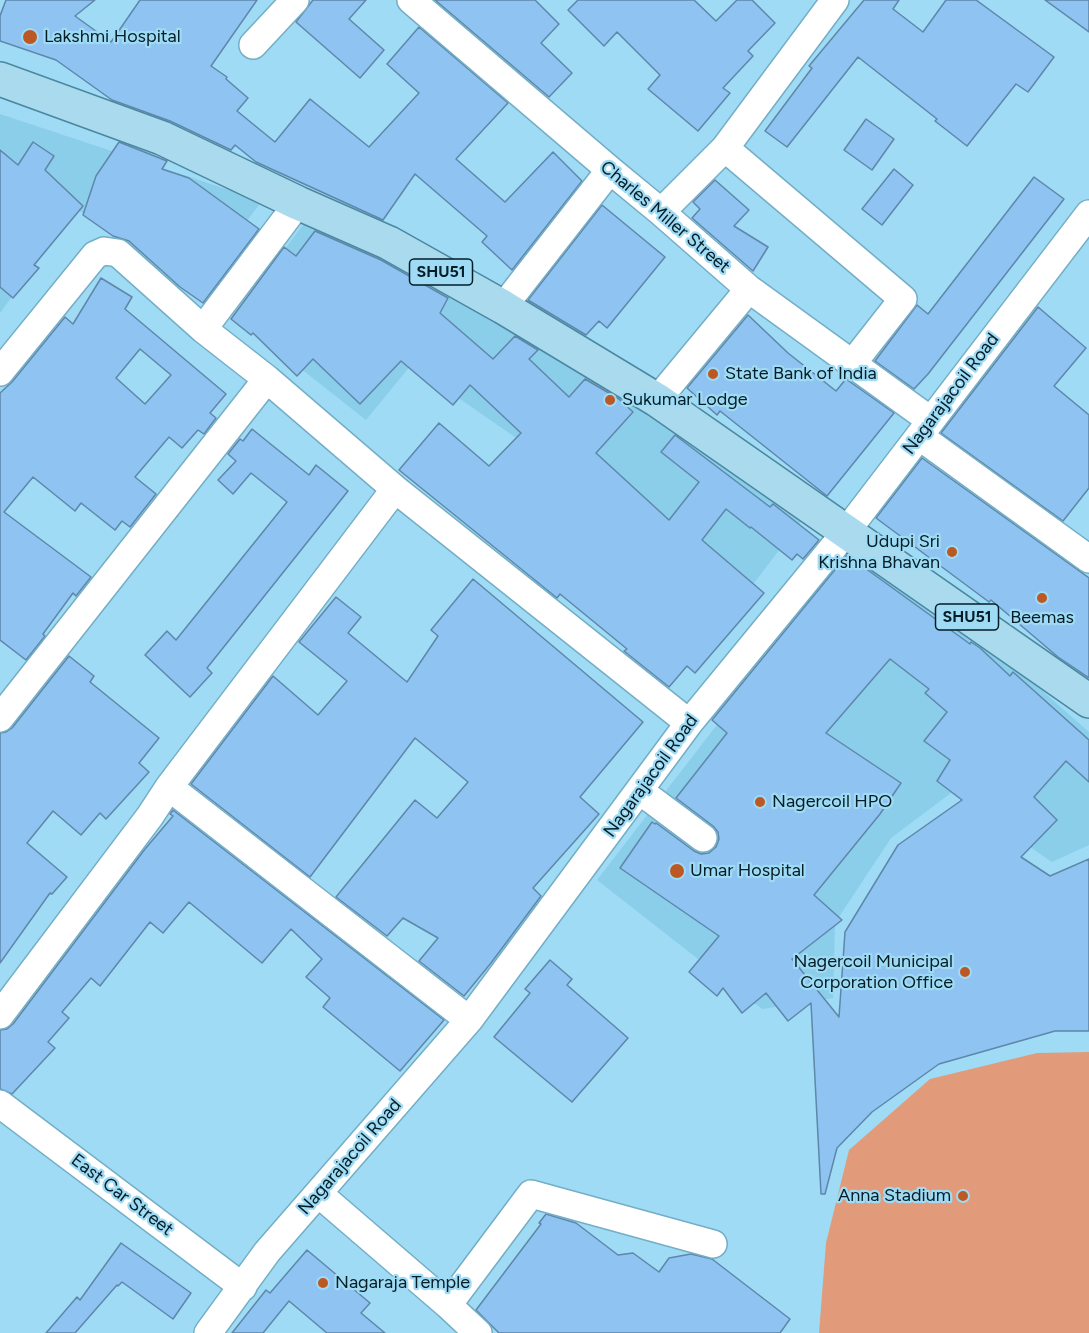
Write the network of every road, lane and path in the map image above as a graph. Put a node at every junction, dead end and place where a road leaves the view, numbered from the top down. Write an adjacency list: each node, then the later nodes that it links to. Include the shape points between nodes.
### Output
1 (295, 0): 4 (street)
2 (411, 0): 7 (street, Charles Miller Street)
3 (835, 0): 6 (street)
4 (253, 45)
5 (0, 79): 8 (main road, SHU51, via 162,138)
6 (725, 148): 9 (street); 14 (street, via 903,299)
7 (610, 170): 9 (street, Charles Miller Street); 12 (street)
8 (298, 203): 12 (main road, SHU51, via 389,243); 13 (street)
9 (661, 212): 11 (street, Charles Miller Street)
10 (1089, 214): 18 (street, Nagarajacoil Road)
11 (749, 289): 14 (street, Charles Miller Street); 17 (street)
12 (503, 307): 17 (main road, SHU51)
13 (203, 329): 15 (street, via 118,253 99,252); 16 (street)
14 (852, 364): 18 (street, Charles Miller Street)
15 (0, 372)
16 (267, 379): 19 (street); 23 (street)
17 (657, 400): 20 (main road, SHU51)
18 (925, 428): 20 (street, Nagarajacoil Road); 21 (street, Charles Miller Street)
19 (395, 489): 24 (street); 25 (street)
20 (845, 533): 22 (main road, SHU51); 24 (street, Nagarajacoil Road)
21 (1089, 559)
22 (1089, 701)
23 (0, 718)
24 (689, 723): 26 (street, Nagarajacoil Road)
25 (169, 787): 28 (street); 29 (street)
26 (640, 791): 27 (street); 29 (street, Nagarajacoil Road)
27 (703, 838)
28 (0, 1015)
29 (470, 1020): 31 (street, Nagarajacoil Road)
30 (4, 1114): 33 (street, East Car Street)
31 (319, 1194): 33 (street, Nagarajacoil Road, via 267,1252); 34 (street)
32 (713, 1244): 34 (street, via 531,1194)
33 (243, 1287): 35 (street, Nagarajacoil Road)
34 (448, 1305): 36 (street)
35 (207, 1333)
36 (478, 1333)

